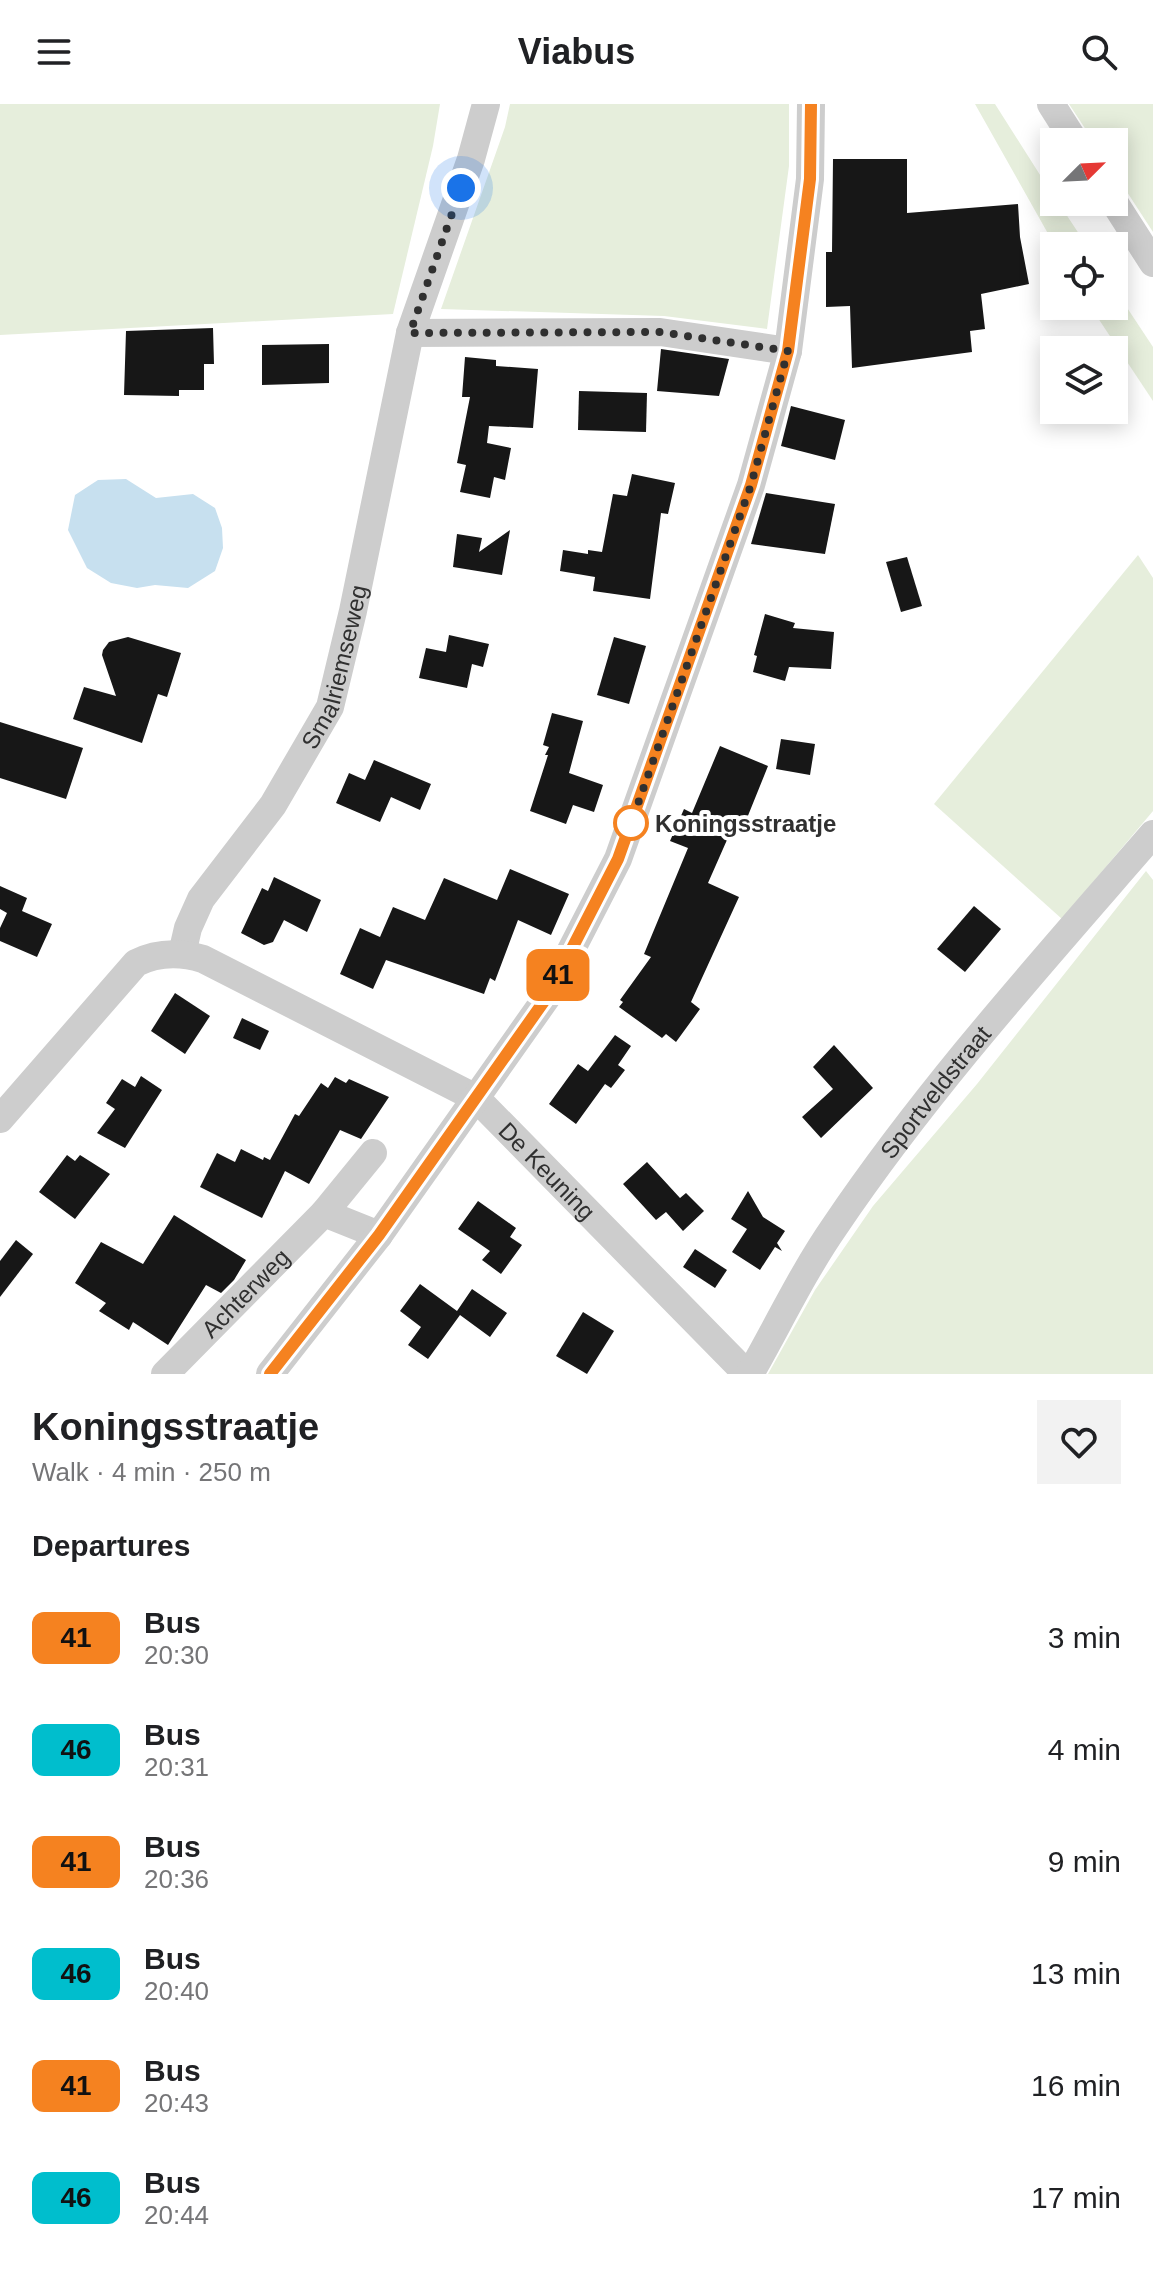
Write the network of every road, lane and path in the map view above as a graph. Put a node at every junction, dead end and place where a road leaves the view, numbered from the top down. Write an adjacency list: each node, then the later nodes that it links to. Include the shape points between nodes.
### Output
1 (486, 104): 7 (street, Smalriemseweg)
2 (811, 104): 8 (street, via 810,179)
3 (1051, 104): 4 (street)
4 (1066, 128)
5 (1123, 216): 6 (street)
6 (1153, 263)
7 (410, 333): 8 (street, via 660,332); 10 (street, Smalriemseweg, via 330,707 273,805 201,899)
8 (788, 351): 11 (street, via 751,485 618,859 547,997)
9 (1153, 834): 18 (street, Sportveldstraat, via 879,1163 833,1229)
10 (182, 954): 11 (street, De Keuning, via 203,959); 12 (street, via 136,963)
11 (476, 1098): 15 (street); 18 (street, De Keuning)
12 (0, 1119)
13 (373, 1153): 14 (street, Achterweg)
14 (324, 1213): 15 (street); 16 (street, Achterweg)
15 (379, 1235): 17 (street)
16 (165, 1374)
17 (270, 1374)
18 (749, 1374)

